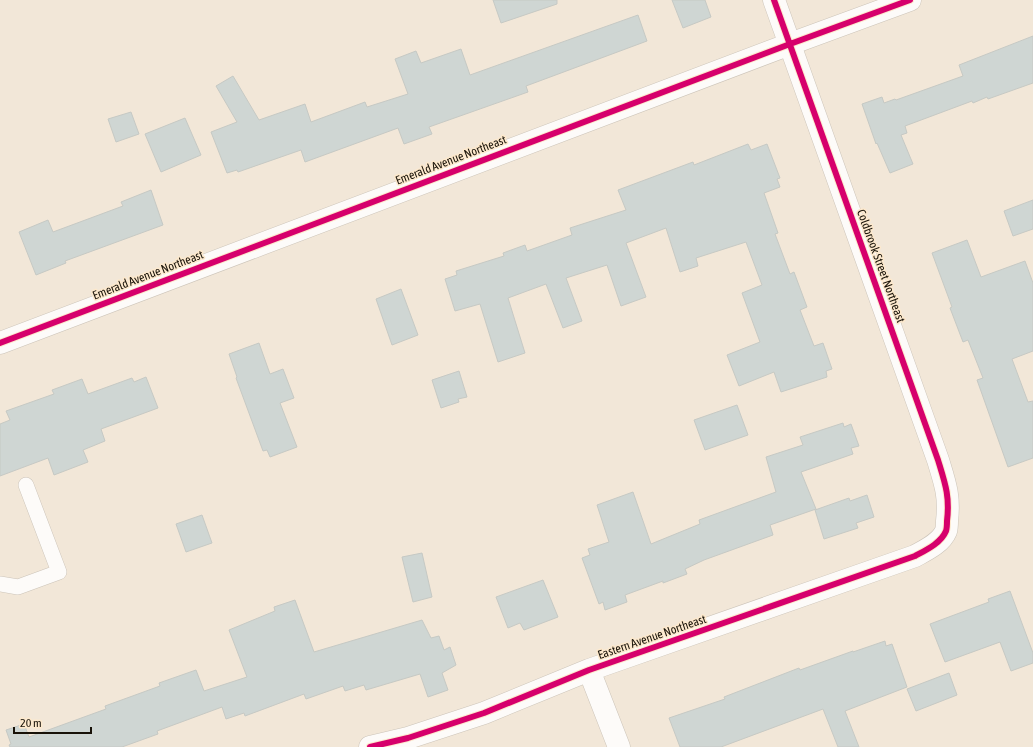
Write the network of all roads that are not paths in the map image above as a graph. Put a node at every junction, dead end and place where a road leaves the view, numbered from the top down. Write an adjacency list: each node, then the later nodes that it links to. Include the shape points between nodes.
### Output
1 (774, 0): 3 (street, Coldbrook Street Northeast)
2 (910, 0): 3 (street, Emerald Avenue Northeast)
3 (790, 44): 4 (street, Emerald Avenue Northeast); 6 (street, Coldbrook Street Northeast, via 948,493 946,531)
4 (0, 343)
5 (26, 485): 7 (lane, via 59,572 18,587)
6 (938, 541): 8 (street, Eastern Avenue Northeast, via 915,556)
7 (0, 584)
8 (589, 670): 9 (street, Eastern Avenue Northeast, via 484,713 408,738); 10 (street)
9 (370, 747)
10 (619, 747)

